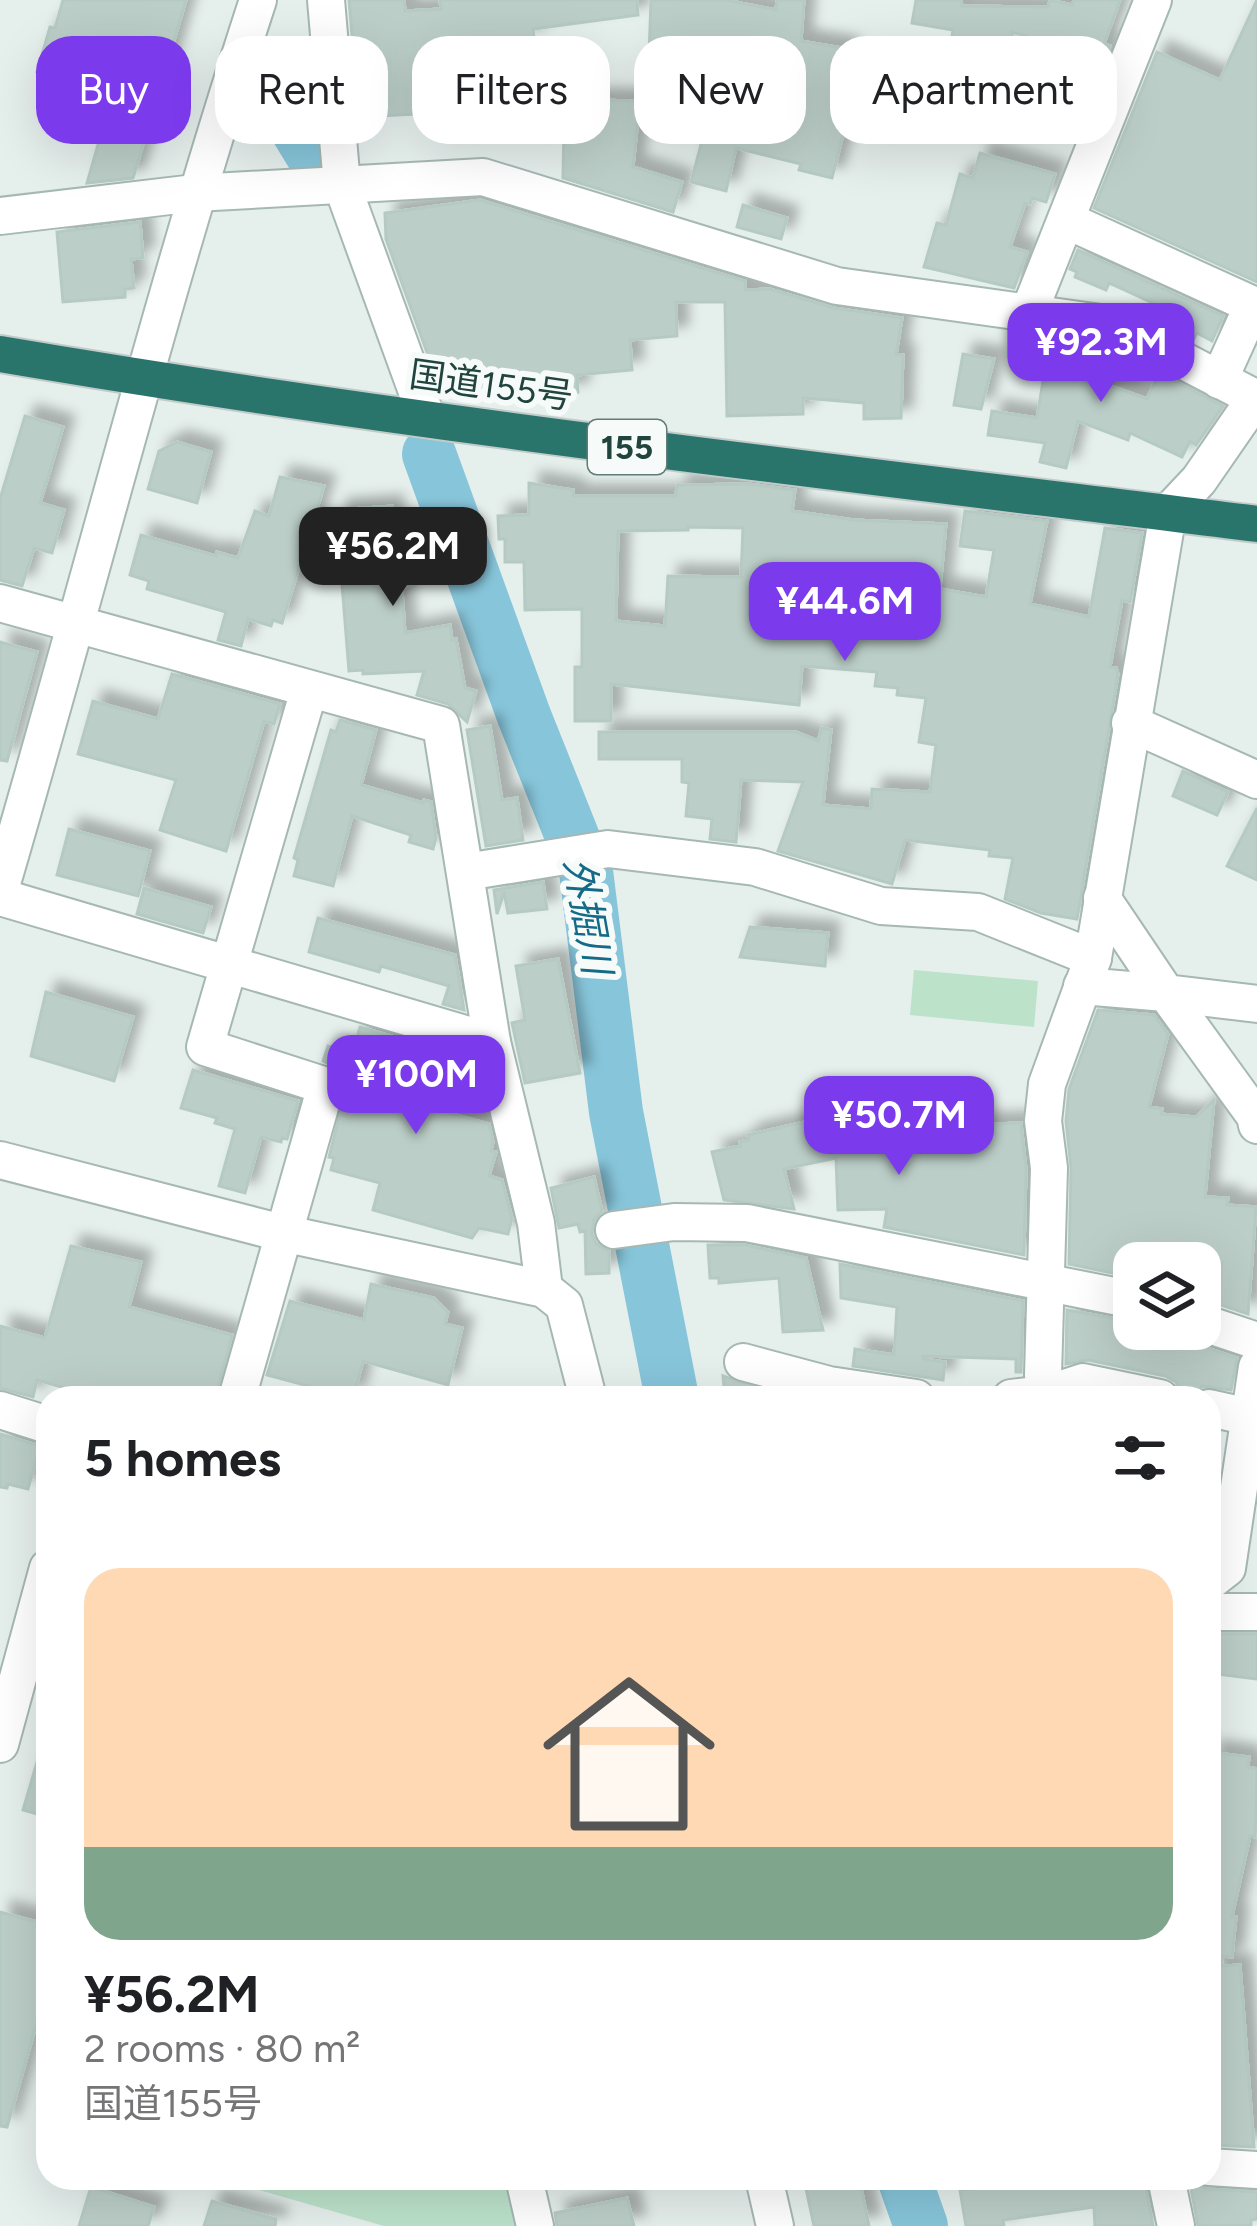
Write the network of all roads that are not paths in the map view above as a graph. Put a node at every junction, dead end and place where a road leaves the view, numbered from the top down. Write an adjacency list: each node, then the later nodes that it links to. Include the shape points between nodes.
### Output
1 (258, 0): 5 (street)
2 (326, 0): 4 (street)
3 (1153, 0): 7 (street)
4 (342, 185): 5 (street); 8 (street, via 483,176 837,286); 13 (street)
5 (195, 193): 6 (street); 10 (street)
6 (0, 216)
7 (1066, 220): 8 (street); 11 (street, via 1253,305)
8 (1029, 312): 11 (street, via 1115,326)
9 (0, 354): 10 (highway, 国道155号 / 155)
10 (146, 379): 13 (highway, 国道155号 / 155); 17 (street)
11 (1219, 380): 12 (street)
12 (1256, 399): 14 (street)
13 (427, 419): 14 (highway, 国道155号 / 155)
14 (1168, 513): 15 (highway, 国道155号 / 155); 19 (street)
15 (1257, 524)
16 (0, 603): 17 (street)
17 (78, 625): 18 (street); 22 (street)
18 (309, 690): 21 (street, via 441,725); 24 (street)
19 (1130, 723): 20 (street); 23 (street)
20 (1257, 780)
21 (466, 872): 25 (street, via 608,849 755,867 881,906 978,912); 28 (street)
22 (0, 894): 24 (street)
23 (1102, 898): 25 (street); 26 (street)
24 (229, 966): 28 (street); 32 (street, via 205,1047 326,1086)
25 (1087, 972): 26 (street); 33 (street, via 1047,1084)
26 (1166, 993): 27 (street); 29 (street)
27 (1257, 1004)
28 (492, 1042): 34 (street)
29 (1257, 1125)
30 (0, 1160): 32 (street)
31 (614, 1230): 33 (street, via 747,1222)
32 (282, 1233): 34 (street); 40 (street)
33 (1046, 1280): 35 (street); 43 (street)
34 (544, 1289): 41 (street, via 564,1305)
35 (1113, 1295)
36 (1221, 1329): 37 (street)
37 (1257, 1341)
38 (743, 1362): 42 (street)
39 (1257, 1366): 48 (street)
40 (240, 1386)
41 (584, 1386)
42 (836, 1386)
43 (1030, 1386)
44 (1067, 1386): 45 (street)
45 (1102, 1386)
46 (0, 1410): 49 (street)
47 (1221, 1411): 48 (street)
48 (1250, 1417): 50 (street)
49 (36, 1421)
50 (1221, 1573)
51 (36, 1612): 54 (street)
52 (1221, 1612): 53 (street)
53 (1257, 1612)
54 (0, 1744)
55 (1221, 2168): 56 (street)
56 (1257, 2170)
57 (527, 2190): 60 (street)
58 (767, 2190): 61 (street)
59 (1168, 2190): 62 (street)
60 (535, 2226)
61 (775, 2226)
62 (1176, 2226)

